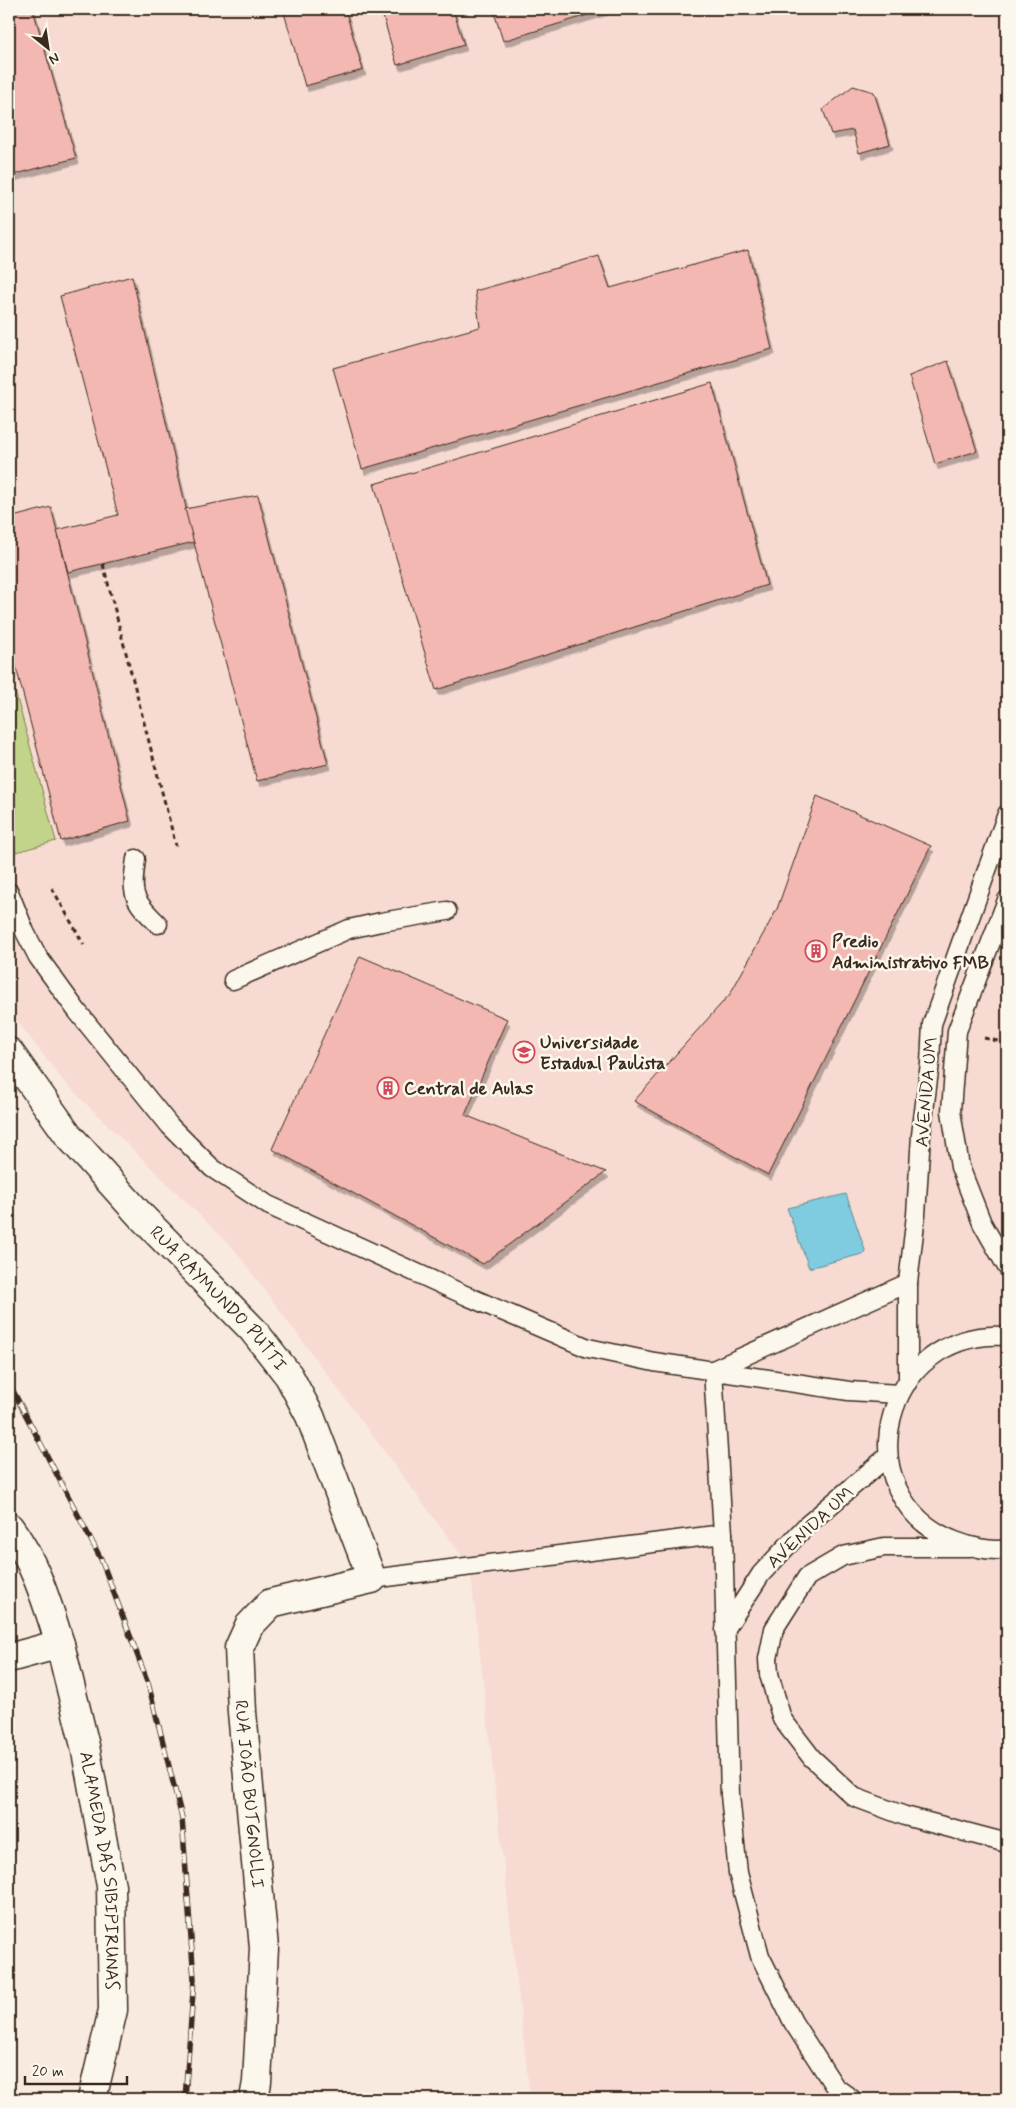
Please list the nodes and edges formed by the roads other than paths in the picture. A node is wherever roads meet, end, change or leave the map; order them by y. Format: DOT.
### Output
graph roads {
  1 [pos="1007,814"];
  2 [pos="136,859"];
  3 [pos="9,892"];
  4 [pos="1007,900"];
  5 [pos="447,911"];
  6 [pos="158,924"];
  7 [pos="234,980"];
  8 [pos="9,1052"];
  9 [pos="1007,1267"];
  10 [pos="908,1283"];
  11 [pos="1007,1336"];
  12 [pos="712,1370"];
  13 [pos="903,1388"];
  14 [pos="888,1456"];
  15 [pos="9,1527"];
  16 [pos="722,1534"];
  17 [pos="970,1547"];
  18 [pos="1006,1550"];
  19 [pos="372,1578"];
  20 [pos="725,1630"];
  21 [pos="60,1644"];
  22 [pos="9,1658"];
  23 [pos="1007,1843"];
  24 [pos="92,2099"];
  25 [pos="254,2099"];
  26 [pos="852,2099"];
  1 -- 10 [label="lane, AVENIDA UM"];
  2 -- 6 [label="lane"];
  3 -- 12 [label="lane"];
  4 -- 9 [label="lane, AVENIDA UM"];
  5 -- 7 [label="lane"];
  8 -- 19 [label="street, RUA RAYMUNDO PUTTI"];
  10 -- 12 [label="lane"];
  10 -- 13 [label="lane, AVENIDA UM"];
  11 -- 13 [label="lane"];
  12 -- 13 [label="lane"];
  12 -- 16 [label="lane"];
  13 -- 14 [label="lane"];
  14 -- 17 [label="lane"];
  14 -- 20 [label="lane, AVENIDA UM"];
  15 -- 21 [label="street, ALAMEDA DAS SIBIPIRUNAS"];
  16 -- 19 [label="lane"];
  16 -- 20 [label="lane"];
  17 -- 18 [label="lane"];
  17 -- 23 [label="lane"];
  19 -- 25 [label="street, RUA JOÃO BUTGNOLLI"];
  20 -- 26 [label="lane"];
  21 -- 22 [label="street"];
  21 -- 24 [label="street, ALAMEDA DAS SIBIPIRUNAS"];
}
